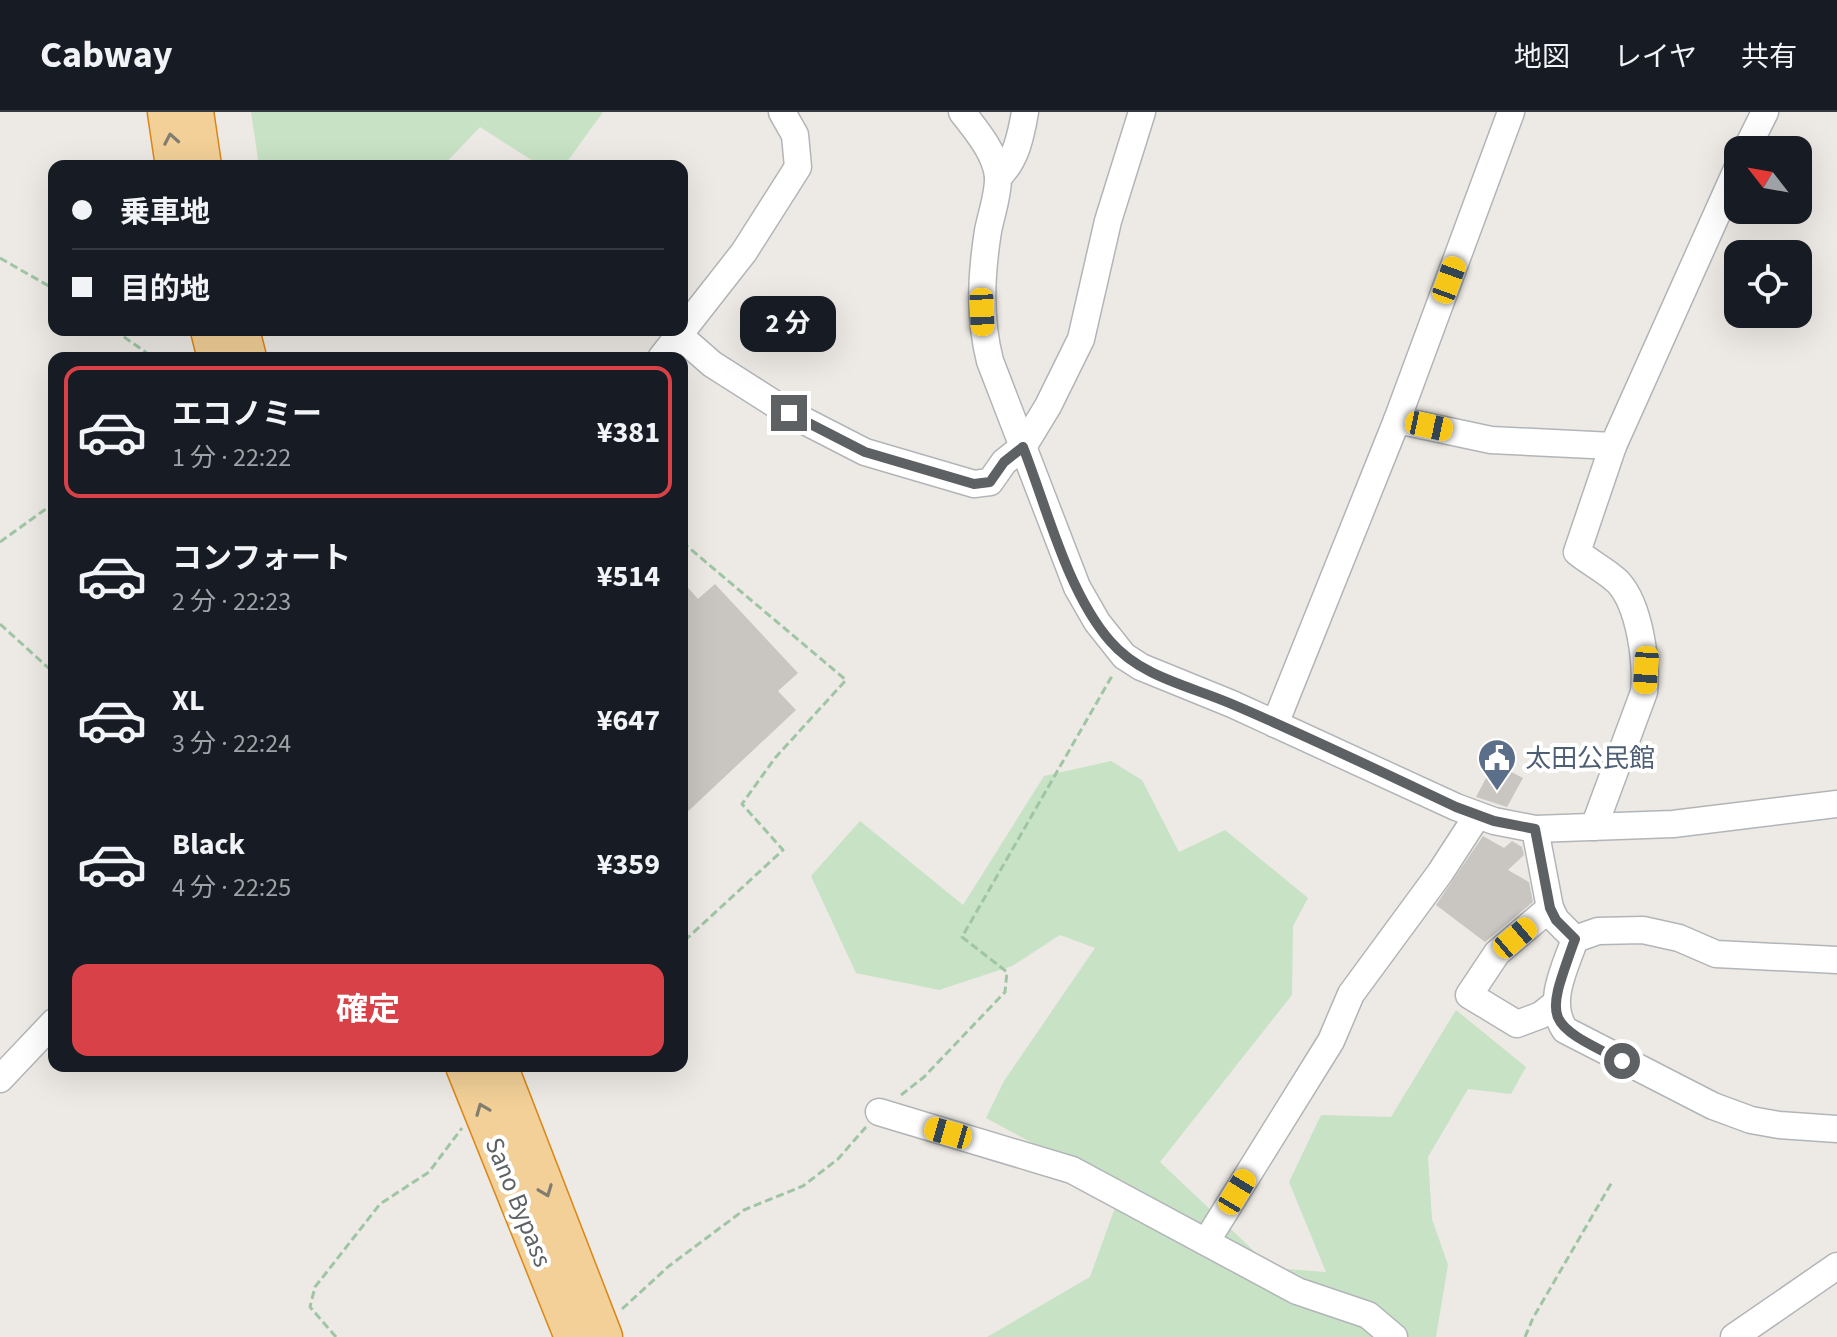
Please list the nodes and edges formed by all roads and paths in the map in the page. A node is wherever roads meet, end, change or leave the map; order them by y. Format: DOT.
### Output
graph roads {
  1 [pos="167,112"];
  2 [pos="194,112"];
  3 [pos="782,112"];
  4 [pos="962,112"];
  5 [pos="1025,112"];
  6 [pos="1142,112"];
  7 [pos="1511,112"];
  8 [pos="1765,112"];
  9 [pos="1753,136"];
  10 [pos="174,160"];
  11 [pos="201,160"];
  12 [pos="998,177"];
  13 [pos="1724,198"];
  14 [pos="0,258"];
  15 [pos="48,286"];
  16 [pos="688,326"];
  17 [pos="123,336"];
  18 [pos="680,336"];
  19 [pos="145,352"];
  20 [pos="666,352"];
  21 [pos="1397,420"];
  22 [pos="1613,446"];
  23 [pos="1023,447"];
  24 [pos="48,507"];
  25 [pos="0,542"];
  26 [pos="688,547"];
  27 [pos="0,624"];
  28 [pos="1124,656"];
  29 [pos="48,668"];
  30 [pos="1275,724"];
  31 [pos="1837,804"];
  32 [pos="1477,816"];
  33 [pos="1594,827"];
  34 [pos="1535,829"];
  35 [pos="1550,908"];
  36 [pos="688,937"];
  37 [pos="1575,939"];
  38 [pos="1837,960"];
  39 [pos="1555,1004"];
  40 [pos="48,1028"];
  41 [pos="467,1072"];
  42 [pos="500,1072"];
  43 [pos="0,1079"];
  44 [pos="482,1110"];
  45 [pos="879,1112"];
  46 [pos="1837,1129"];
  47 [pos="1612,1182"];
  48 [pos="1206,1242"];
  49 [pos="1837,1266"];
  50 [pos="592,1333"];
  51 [pos="336,1337"];
  52 [pos="1394,1337"];
  53 [pos="1525,1337"];
  54 [pos="1734,1337"];
  10 -- 1 [label="highway, one-way"];
  2 -- 11 [label="highway"];
  3 -- 16 [label="street"];
  4 -- 12 [label="street"];
  5 -- 12 [label="street"];
  6 -- 23 [label="street"];
  7 -- 21 [label="street"];
  8 -- 9 [label="street"];
  12 -- 23 [label="street"];
  13 -- 22 [label="street"];
  14 -- 15 [label="path"];
  17 -- 19 [label="path"];
  18 -- 20 [label="street"];
  18 -- 23 [label="street"];
  21 -- 22 [label="street"];
  21 -- 30 [label="street"];
  22 -- 33 [label="street"];
  23 -- 28 [label="street"];
  24 -- 25 [label="path"];
  26 -- 36 [label="path"];
  27 -- 29 [label="path"];
  28 -- 30 [label="street"];
  28 -- 45 [label="path"];
  30 -- 32 [label="street"];
  31 -- 33 [label="street"];
  32 -- 34 [label="street"];
  32 -- 48 [label="street"];
  33 -- 34 [label="street"];
  34 -- 35 [label="street"];
  35 -- 37 [label="street"];
  35 -- 39 [label="street"];
  37 -- 38 [label="street"];
  37 -- 39 [label="street"];
  39 -- 46 [label="street"];
  40 -- 43 [label="street"];
  44 -- 41 [label="highway, Sano Bypass, one-way"];
  42 -- 50 [label="highway, Sano Bypass, one-way"];
  44 -- 50 [label="highway, Sano Bypass"];
  44 -- 51 [label="path"];
  45 -- 48 [label="street"];
  45 -- 50 [label="path"];
  47 -- 53 [label="path"];
  48 -- 52 [label="street"];
  49 -- 54 [label="street"];
}
